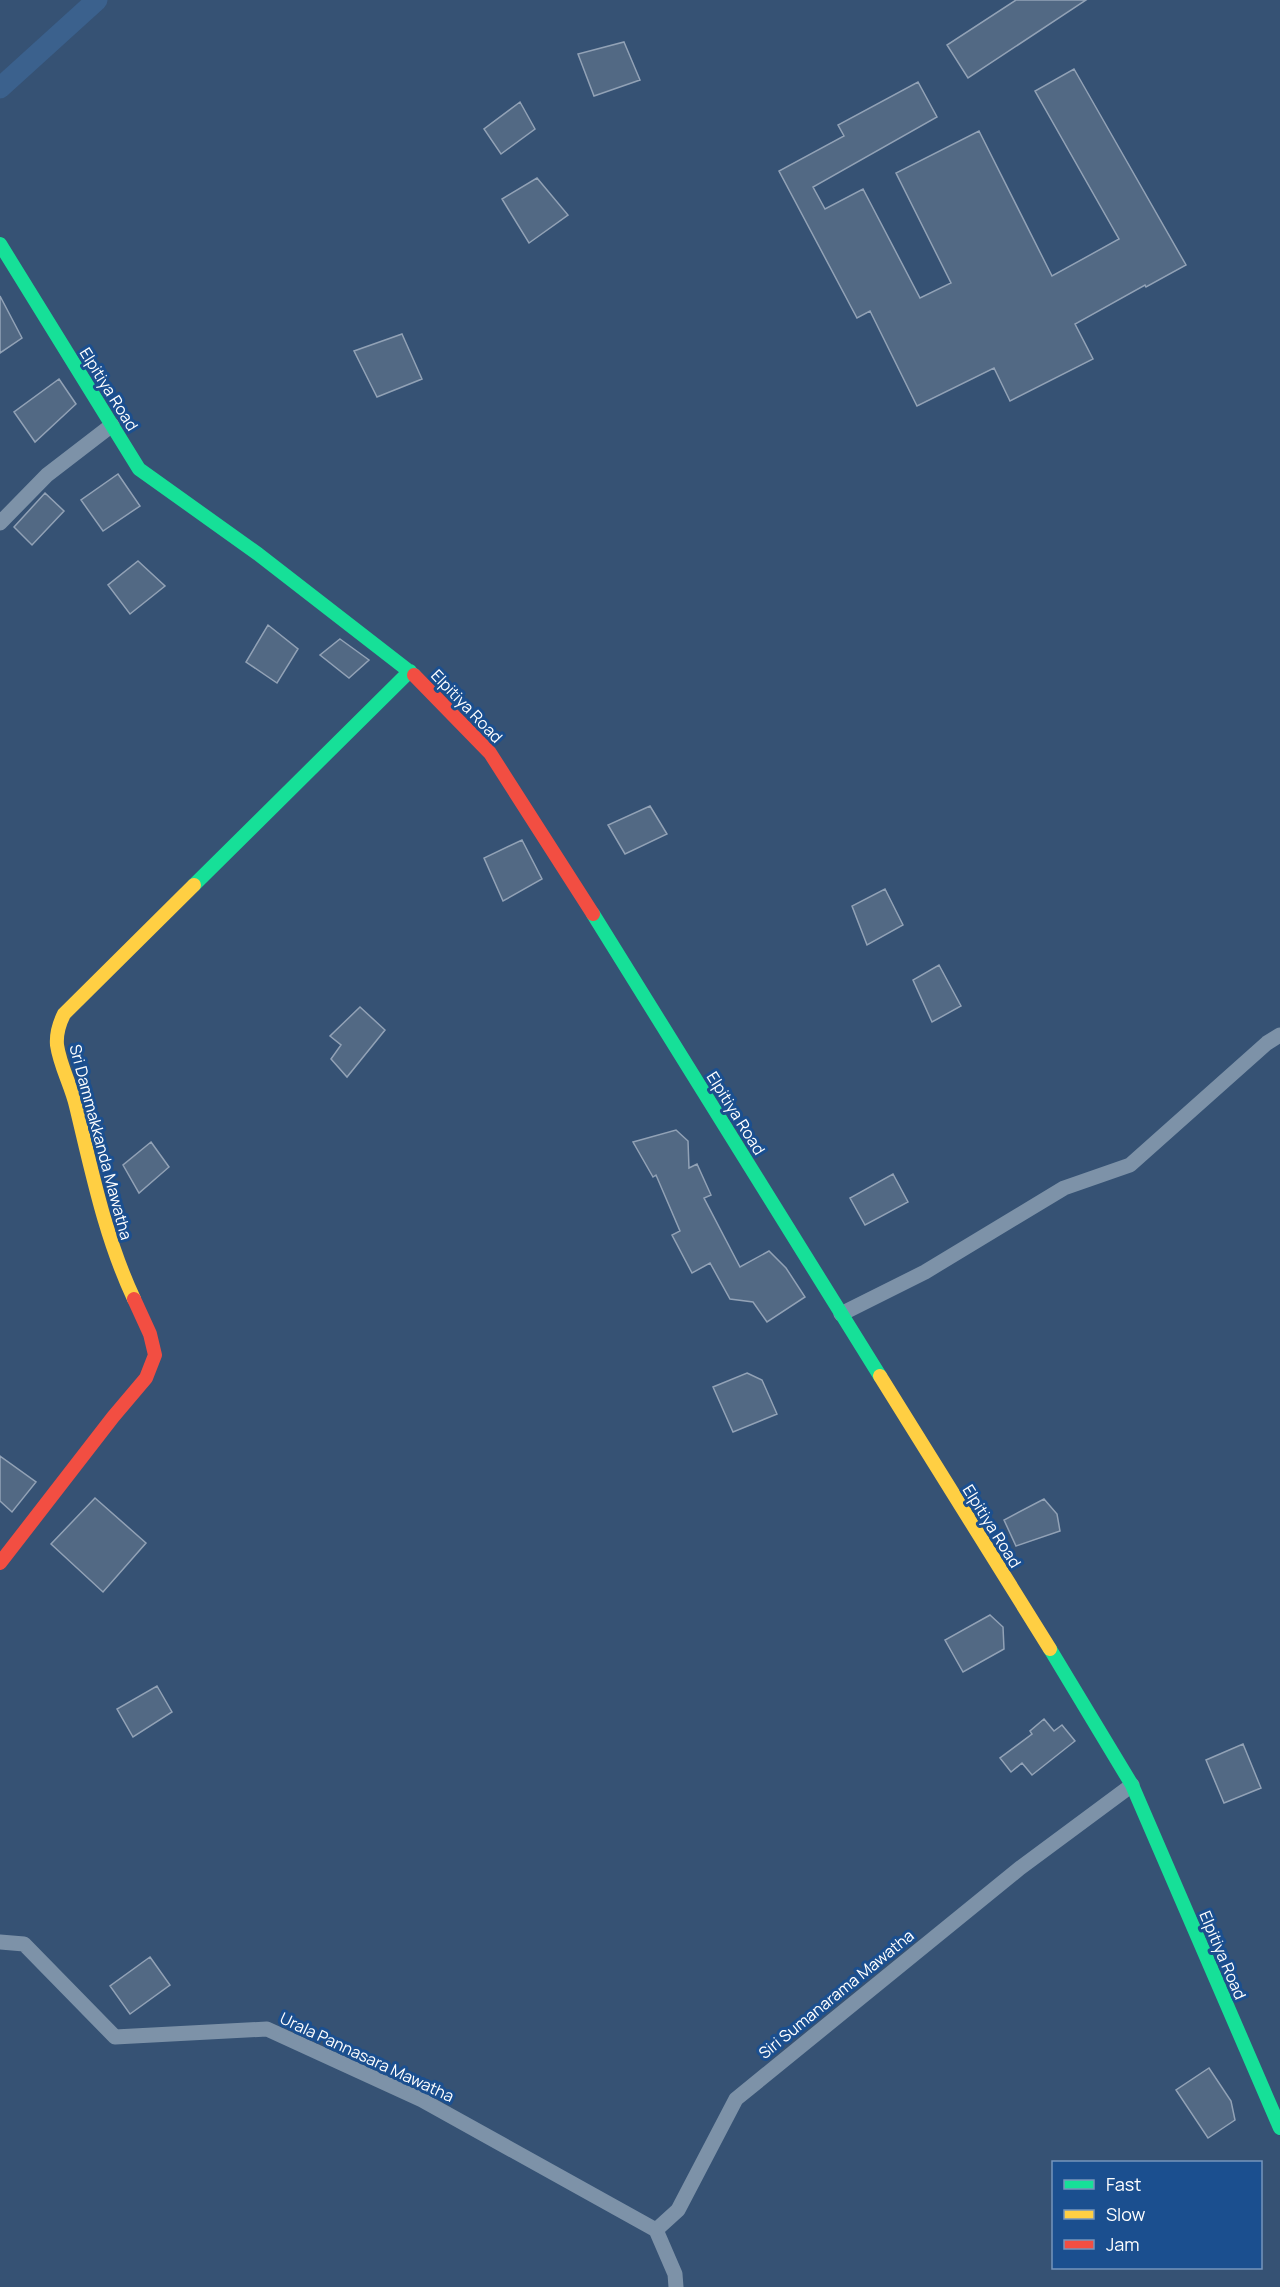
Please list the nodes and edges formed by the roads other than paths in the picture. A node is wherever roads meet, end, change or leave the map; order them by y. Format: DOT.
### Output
graph roads {
  1 [pos="0,244"];
  2 [pos="112,425"];
  3 [pos="0,523"];
  4 [pos="410,671"];
  5 [pos="1280,1035"];
  6 [pos="841,1314"];
  7 [pos="0,1563"];
  8 [pos="1132,1785"];
  9 [pos="0,1942"];
  10 [pos="1280,2128"];
  11 [pos="656,2229"];
  12 [pos="676,2287"];
  1 -- 2 [label="main road, Elpitiya Road"];
  2 -- 3 [label="street"];
  2 -- 4 [label="main road, Elpitiya Road"];
  4 -- 6 [label="main road, Elpitiya Road"];
  4 -- 7 [label="main road, Sri Dammakkanda Mawatha"];
  5 -- 6 [label="street"];
  6 -- 8 [label="main road, Elpitiya Road"];
  8 -- 10 [label="main road, Elpitiya Road"];
  8 -- 11 [label="street, Siri Sumanarama Mawatha"];
  9 -- 11 [label="street, Urala Pannasara Mawatha"];
  11 -- 12 [label="street"];
}
